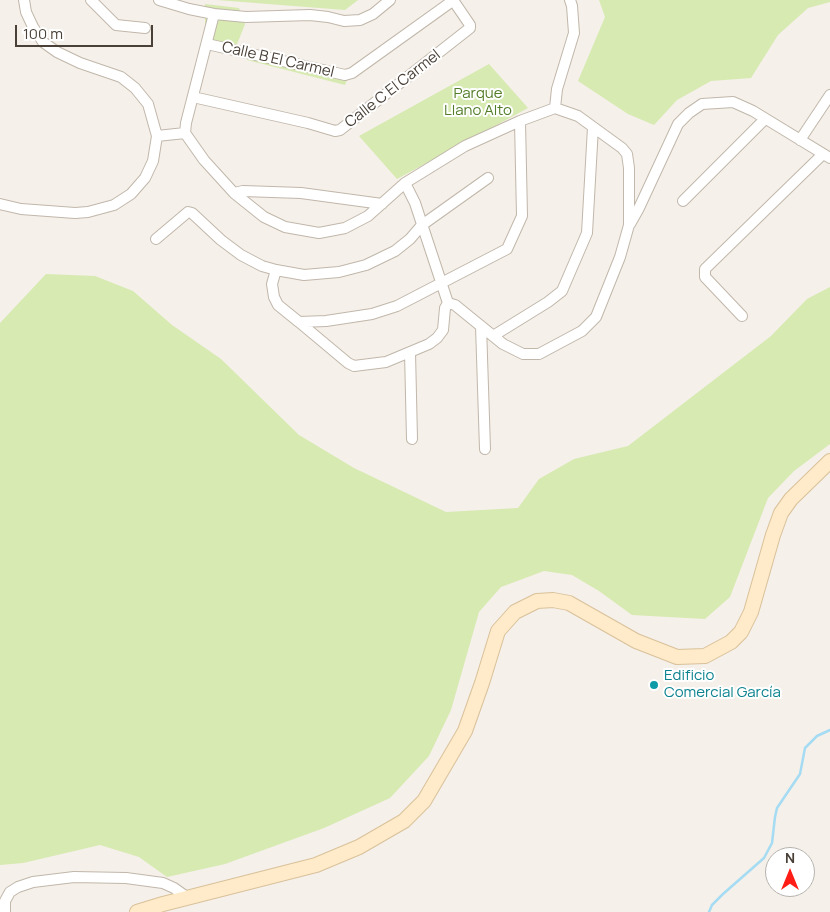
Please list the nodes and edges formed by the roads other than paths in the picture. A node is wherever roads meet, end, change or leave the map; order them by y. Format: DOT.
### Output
graph roads {
  1 [pos="24,0"];
  2 [pos="91,0"];
  3 [pos="159,0"];
  4 [pos="390,0"];
  5 [pos="570,0"];
  6 [pos="447,4"];
  7 [pos="214,14"];
  8 [pos="145,28"];
  9 [pos="207,44"];
  10 [pos="830,95"];
  11 [pos="193,97"];
  12 [pos="556,108"];
  13 [pos="765,118"];
  14 [pos="520,122"];
  15 [pos="593,127"];
  16 [pos="185,134"];
  17 [pos="157,136"];
  18 [pos="800,140"];
  19 [pos="827,156"];
  20 [pos="488,178"];
  21 [pos="405,183"];
  22 [pos="234,194"];
  23 [pos="683,201"];
  24 [pos="0,204"];
  25 [pos="382,204"];
  26 [pos="422,225"];
  27 [pos="629,225"];
  28 [pos="156,239"];
  29 [pos="276,270"];
  30 [pos="441,283"];
  31 [pos="448,303"];
  32 [pos="742,316"];
  33 [pos="299,322"];
  34 [pos="480,326"];
  35 [pos="493,336"];
  36 [pos="410,352"];
  37 [pos="412,439"];
  38 [pos="485,449"];
  39 [pos="830,460"];
  40 [pos="188,898"];
  41 [pos="5,912"];
  42 [pos="137,912"];
  1 -- 17 [label="street"];
  2 -- 8 [label="street"];
  3 -- 7 [label="street"];
  4 -- 7 [label="street"];
  5 -- 12 [label="street"];
  6 -- 9 [label="street, Calle B El Carmel"];
  6 -- 11 [label="street, Calle C El Carmel"];
  7 -- 9 [label="street"];
  9 -- 11 [label="street"];
  10 -- 18 [label="street"];
  11 -- 16 [label="street"];
  12 -- 14 [label="street"];
  12 -- 15 [label="street"];
  13 -- 18 [label="street"];
  13 -- 23 [label="street"];
  13 -- 27 [label="street"];
  14 -- 21 [label="street"];
  14 -- 30 [label="street"];
  15 -- 27 [label="street"];
  15 -- 35 [label="street"];
  16 -- 17 [label="street"];
  16 -- 22 [label="street"];
  17 -- 24 [label="street"];
  18 -- 19 [label="street"];
  19 -- 32 [label="street"];
  20 -- 26 [label="street"];
  21 -- 25 [label="street"];
  21 -- 26 [label="street"];
  22 -- 25 [label="street"];
  22 -- 25 [label="street"];
  26 -- 29 [label="street"];
  26 -- 30 [label="street"];
  27 -- 35 [label="street"];
  28 -- 29 [label="street"];
  29 -- 33 [label="street"];
  30 -- 31 [label="street"];
  30 -- 33 [label="street"];
  31 -- 34 [label="street"];
  31 -- 36 [label="street"];
  33 -- 36 [label="street"];
  34 -- 35 [label="street"];
  34 -- 38 [label="street"];
  36 -- 37 [label="street"];
  39 -- 40 [label="street"];
  40 -- 41 [label="street"];
  40 -- 42 [label="street"];
}
